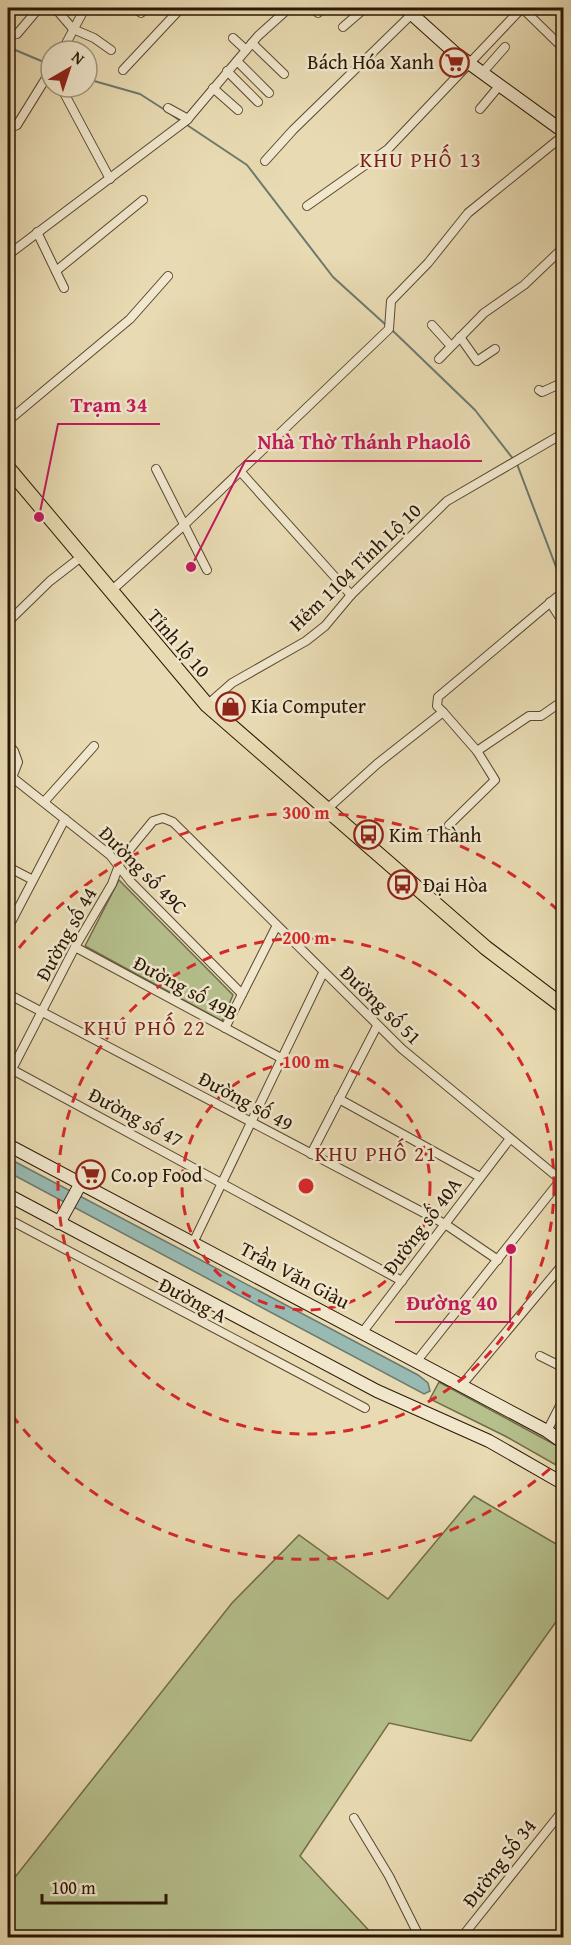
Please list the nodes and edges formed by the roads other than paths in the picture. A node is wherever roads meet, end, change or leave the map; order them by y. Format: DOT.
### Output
graph roads {
  1 [pos="39,8"];
  2 [pos="54,8"];
  3 [pos="84,8"];
  4 [pos="181,8"];
  5 [pos="289,8"];
  6 [pos="365,8"];
  7 [pos="522,8"];
  8 [pos="408,11"];
  9 [pos="343,27"];
  10 [pos="73,29"];
  11 [pos="17,34"];
  12 [pos="233,38"];
  13 [pos="68,39"];
  14 [pos="249,47"];
  15 [pos="505,47"];
  16 [pos="564,49"];
  17 [pos="111,50"];
  18 [pos="237,61"];
  19 [pos="471,63"];
  20 [pos="123,70"];
  21 [pos="228,71"];
  22 [pos="483,72"];
  23 [pos="284,74"];
  24 [pos="500,85"];
  25 [pos="213,88"];
  26 [pos="39,90"];
  27 [pos="269,93"];
  28 [pos="67,99"];
  29 [pos="258,102"];
  30 [pos="168,108"];
  31 [pos="480,109"];
  32 [pos="238,110"];
  33 [pos="188,120"];
  34 [pos="8,129"];
  35 [pos="564,134"];
  36 [pos="265,161"];
  37 [pos="110,179"];
  38 [pos="143,200"];
  39 [pos="307,206"];
  40 [pos="37,232"];
  41 [pos="564,247"];
  42 [pos="8,255"];
  43 [pos="56,271"];
  44 [pos="168,276"];
  45 [pos="64,288"];
  46 [pos="432,325"];
  47 [pos="460,338"];
  48 [pos="451,346"];
  49 [pos="495,349"];
  50 [pos="439,359"];
  51 [pos="564,382"];
  52 [pos="539,390"];
  53 [pos="8,421"];
  54 [pos="564,433"];
  55 [pos="8,468"];
  56 [pos="156,469"];
  57 [pos="240,471"];
  58 [pos="183,526"];
  59 [pos="81,557"];
  60 [pos="207,570"];
  61 [pos="110,592"];
  62 [pos="561,594"];
  63 [pos="351,595"];
  64 [pos="550,602"];
  65 [pos="8,622"];
  66 [pos="564,624"];
  67 [pos="564,700"];
  68 [pos="207,705"];
  69 [pos="443,712"];
  70 [pos="8,744"];
  71 [pos="94,746"];
  72 [pos="477,750"];
  73 [pos="13,778"];
  74 [pos="8,788"];
  75 [pos="45,802"];
  76 [pos="326,810"];
  77 [pos="163,818"];
  78 [pos="65,819"];
  79 [pos="449,825"];
  80 [pos="118,864"];
  81 [pos="8,867"];
  82 [pos="33,880"];
  83 [pos="276,927"];
  84 [pos="8,928"];
  85 [pos="75,947"];
  86 [pos="322,973"];
  87 [pos="8,994"];
  88 [pos="242,994"];
  89 [pos="564,1007"];
  90 [pos="41,1012"];
  91 [pos="377,1026"];
  92 [pos="225,1028"];
  93 [pos="281,1058"];
  94 [pos="9,1073"];
  95 [pos="339,1099"];
  96 [pos="251,1122"];
  97 [pos="509,1140"];
  98 [pos="8,1145"];
  99 [pos="311,1154"];
  100 [pos="480,1178"];
  101 [pos="562,1178"];
  102 [pos="222,1182"];
  103 [pos="79,1187"];
  104 [pos="8,1196"];
  105 [pos="8,1219"];
  106 [pos="61,1219"];
  107 [pos="445,1224"];
  108 [pos="193,1243"];
  109 [pos="498,1260"];
  110 [pos="564,1263"];
  111 [pos="402,1281"];
  112 [pos="362,1333"];
  113 [pos="540,1356"];
  114 [pos="416,1362"];
  115 [pos="564,1368"];
  116 [pos="461,1386"];
  117 [pos="564,1398"];
  118 [pos="364,1408"];
  119 [pos="547,1431"];
  120 [pos="564,1443"];
  121 [pos="564,1484"];
  122 [pos="564,1809"];
  123 [pos="354,1818"];
  124 [pos="564,1932"];
  125 [pos="420,1938"];
  126 [pos="461,1938"];
  127 [pos="559,1938"];
  1 -- 11 [label="street"];
  2 -- 10 [label="street"];
  3 -- 10 [label="street"];
  4 -- 20 [label="street"];
  5 -- 14 [label="street"];
  6 -- 9 [label="street"];
  7 -- 16 [label="street"];
  7 -- 19 [label="street"];
  8 -- 19 [label="main road"];
  8 -- 36 [label="street"];
  10 -- 13 [label="street"];
  10 -- 17 [label="street"];
  12 -- 14 [label="street"];
  14 -- 18 [label="street"];
  14 -- 23 [label="street"];
  15 -- 22 [label="street"];
  18 -- 21 [label="street"];
  18 -- 27 [label="street"];
  19 -- 22 [label="main road"];
  19 -- 39 [label="street"];
  21 -- 25 [label="street"];
  21 -- 29 [label="street"];
  22 -- 24 [label="main road"];
  24 -- 31 [label="street"];
  24 -- 35 [label="main road"];
  25 -- 32 [label="street"];
  25 -- 33 [label="street"];
  26 -- 34 [label="street"];
  28 -- 37 [label="street"];
  30 -- 33 [label="street"];
  33 -- 37 [label="street"];
  35 -- 57 [label="street"];
  37 -- 40 [label="street"];
  38 -- 43 [label="street"];
  40 -- 42 [label="street"];
  40 -- 43 [label="street"];
  41 -- 47 [label="street"];
  43 -- 45 [label="street"];
  44 -- 53 [label="street"];
  46 -- 48 [label="street"];
  47 -- 48 [label="street"];
  47 -- 49 [label="street"];
  48 -- 50 [label="street"];
  51 -- 52 [label="street"];
  54 -- 63 [label="street, Hẻm 1104 Tỉnh Lộ 10"];
  55 -- 59 [label="main road, Tỉnh lộ 10"];
  56 -- 58 [label="street"];
  57 -- 58 [label="street"];
  57 -- 63 [label="street"];
  58 -- 60 [label="street"];
  58 -- 61 [label="street"];
  59 -- 61 [label="main road, Tỉnh lộ 10"];
  59 -- 65 [label="street"];
  61 -- 68 [label="main road, Tỉnh lộ 10"];
  62 -- 64 [label="street"];
  63 -- 68 [label="street, Hẻm 1104 Tỉnh Lộ 10"];
  64 -- 66 [label="street"];
  64 -- 69 [label="street"];
  67 -- 72 [label="street"];
  68 -- 76 [label="main road, Tỉnh lộ 10"];
  69 -- 72 [label="street"];
  69 -- 76 [label="street"];
  70 -- 73 [label="street"];
  71 -- 75 [label="street"];
  72 -- 79 [label="street"];
  73 -- 74 [label="street"];
  73 -- 75 [label="street, Đường số 49C"];
  75 -- 78 [label="street, Đường số 49C"];
  76 -- 89 [label="main road, Tỉnh lộ 10"];
  77 -- 80 [label="street, Đường số 44"];
  77 -- 83 [label="street, Đường số 51"];
  78 -- 80 [label="street, Đường số 49C"];
  78 -- 82 [label="street"];
  80 -- 85 [label="street, Đường số 44"];
  80 -- 88 [label="street, Đường số 49C"];
  81 -- 82 [label="street"];
  82 -- 84 [label="street"];
  83 -- 86 [label="street, Đường số 51"];
  83 -- 88 [label="street"];
  85 -- 90 [label="street, Đường số 44"];
  85 -- 92 [label="street, Đường số 49B"];
  86 -- 91 [label="street, Đường số 51"];
  86 -- 93 [label="street"];
  87 -- 90 [label="street, Đường số 49"];
  88 -- 92 [label="street"];
  90 -- 94 [label="street, Đường số 44"];
  90 -- 96 [label="street, Đường số 49"];
  91 -- 95 [label="street"];
  91 -- 97 [label="street, Đường số 51"];
  92 -- 93 [label="street, Đường số 49B"];
  93 -- 96 [label="street"];
  94 -- 102 [label="street, Đường số 47"];
  95 -- 99 [label="street"];
  95 -- 100 [label="street"];
  96 -- 99 [label="street, Đường số 49"];
  96 -- 102 [label="street"];
  97 -- 100 [label="street, Đường số 40A"];
  97 -- 101 [label="street, Đường số 51"];
  98 -- 103 [label="main road, Trần Văn Giàu"];
  99 -- 107 [label="street, Đường số 49"];
  100 -- 107 [label="street, Đường số 40A"];
  101 -- 109 [label="street"];
  102 -- 108 [label="street"];
  102 -- 111 [label="street, Đường số 47"];
  103 -- 106 [label="main road"];
  103 -- 108 [label="main road, Trần Văn Giàu"];
  104 -- 106 [label="main road"];
  105 -- 118 [label="street, Đường A"];
  106 -- 121 [label="main road"];
  107 -- 109 [label="street, Đường số 49"];
  107 -- 111 [label="street, Đường số 40A"];
  108 -- 112 [label="main road, Trần Văn Giàu"];
  109 -- 114 [label="street"];
  110 -- 116 [label="street"];
  111 -- 112 [label="street, Đường số 40A"];
  112 -- 114 [label="main road, Trần Văn Giàu"];
  113 -- 115 [label="street"];
  114 -- 116 [label="main road, Trần Văn Giàu"];
  116 -- 119 [label="main road, Trần Văn Giàu"];
  117 -- 119 [label="street"];
  119 -- 120 [label="main road, Trần Văn Giàu"];
  122 -- 126 [label="street, Đường Số 34"];
  123 -- 125 [label="street"];
  124 -- 127 [label="street"];
}
